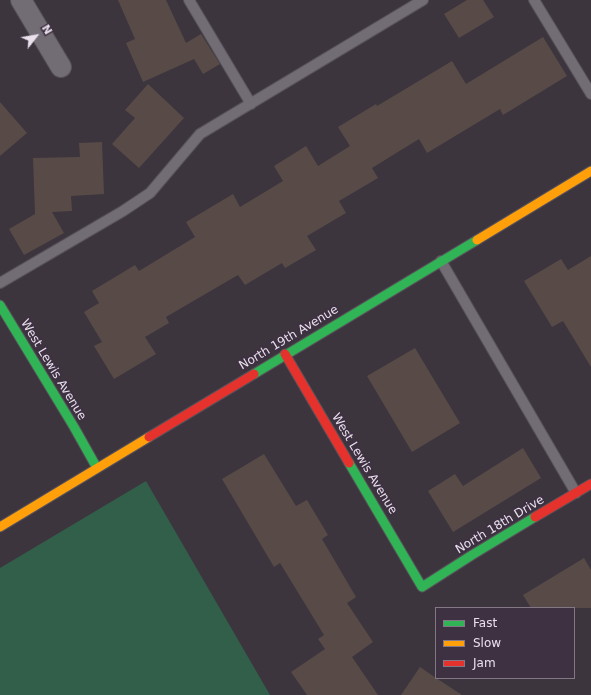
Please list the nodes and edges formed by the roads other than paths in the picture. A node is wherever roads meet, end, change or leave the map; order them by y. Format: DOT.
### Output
graph roads {
  1 [pos="21,0"];
  2 [pos="189,0"];
  3 [pos="423,0"];
  4 [pos="534,0"];
  5 [pos="61,67"];
  6 [pos="591,94"];
  7 [pos="250,104"];
  8 [pos="591,171"];
  9 [pos="441,261"];
  10 [pos="0,283"];
  11 [pos="0,305"];
  12 [pos="285,354"];
  13 [pos="97,468"];
  14 [pos="591,484"];
  15 [pos="576,493"];
  16 [pos="0,526"];
  17 [pos="422,587"];
  1 -- 5 [label="street"];
  2 -- 7 [label="lane"];
  3 -- 7 [label="lane"];
  4 -- 6 [label="lane"];
  7 -- 10 [label="lane"];
  8 -- 9 [label="main road, North 19th Avenue"];
  9 -- 12 [label="main road, North 19th Avenue"];
  9 -- 15 [label="lane"];
  11 -- 13 [label="main road, West Lewis Avenue"];
  12 -- 13 [label="main road, North 19th Avenue"];
  12 -- 17 [label="main road, West Lewis Avenue"];
  13 -- 16 [label="main road, North 19th Avenue"];
  14 -- 15 [label="main road, North 18th Drive"];
  15 -- 17 [label="main road, North 18th Drive"];
}
